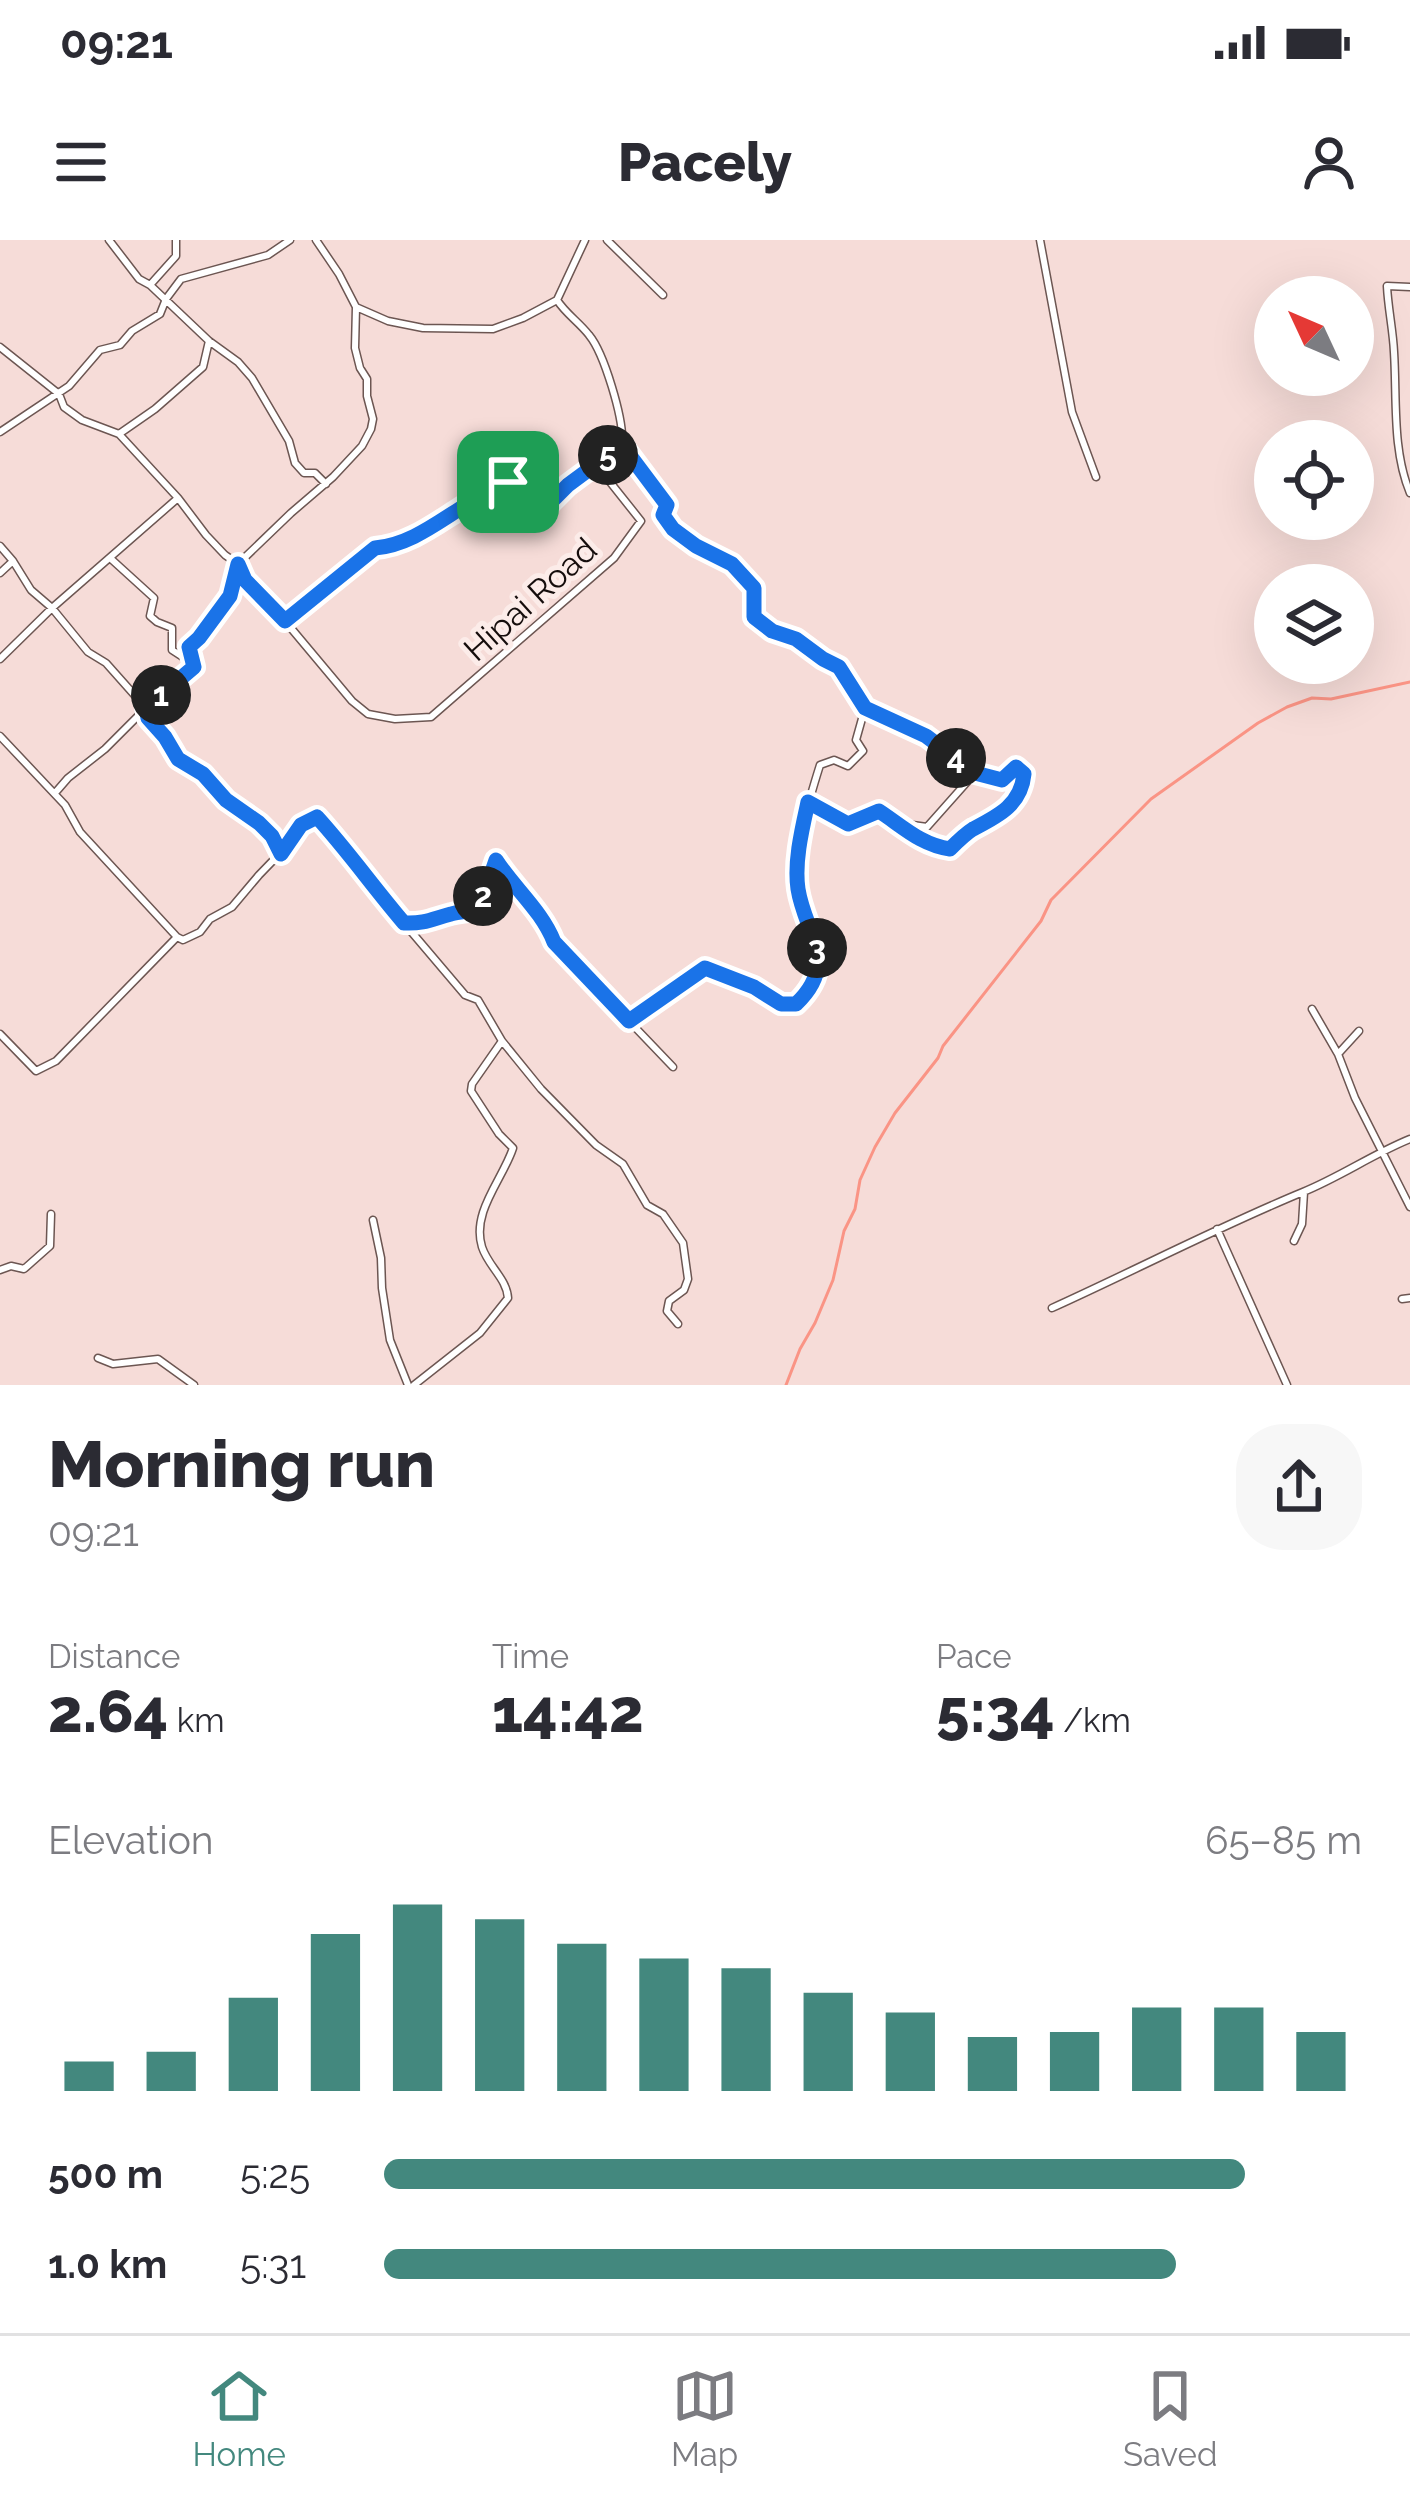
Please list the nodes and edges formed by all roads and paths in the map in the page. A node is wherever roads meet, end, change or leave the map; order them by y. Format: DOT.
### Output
graph roads {
  1 [pos="109,240"];
  2 [pos="176,240"];
  3 [pos="290,240"];
  4 [pos="316,240"];
  5 [pos="585,240"];
  6 [pos="607,240"];
  7 [pos="1040,240"];
  8 [pos="150,285"];
  9 [pos="1410,287"];
  10 [pos="663,296"];
  11 [pos="166,299"];
  12 [pos="557,300"];
  13 [pos="356,307"];
  14 [pos="208,341"];
  15 [pos="0,347"];
  16 [pos="58,394"];
  17 [pos="0,432"];
  18 [pos="119,434"];
  19 [pos="622,445"];
  20 [pos="1096,477"];
  21 [pos="326,484"];
  22 [pos="1410,493"];
  23 [pos="178,498"];
  24 [pos="0,546"];
  25 [pos="110,558"];
  26 [pos="13,561"];
  27 [pos="238,564"];
  28 [pos="0,572"];
  29 [pos="52,608"];
  30 [pos="285,621"];
  31 [pos="0,659"];
  32 [pos="192,662"];
  33 [pos="146,708"];
  34 [pos="865,708"];
  35 [pos="0,736"];
  36 [pos="975,773"];
  37 [pos="55,793"];
  38 [pos="808,802"];
  39 [pos="898,824"];
  40 [pos="281,854"];
  41 [pos="404,923"];
  42 [pos="177,937"];
  43 [pos="1312,1009"];
  44 [pos="629,1021"];
  45 [pos="1358,1031"];
  46 [pos="0,1034"];
  47 [pos="502,1041"];
  48 [pos="1338,1054"];
  49 [pos="673,1067"];
  50 [pos="1410,1138"];
  51 [pos="1382,1150"];
  52 [pos="1304,1192"];
  53 [pos="1410,1207"];
  54 [pos="51,1214"];
  55 [pos="373,1220"];
  56 [pos="1217,1229"];
  57 [pos="1294,1241"];
  58 [pos="0,1270"];
  59 [pos="1052,1308"];
  60 [pos="678,1324"];
  61 [pos="98,1358"];
  62 [pos="194,1385"];
  63 [pos="411,1385"];
  64 [pos="1287,1385"];
  1 -- 8 [label="street"];
  2 -- 8 [label="street"];
  3 -- 11 [label="street"];
  4 -- 13 [label="street"];
  5 -- 12 [label="street"];
  6 -- 10 [label="street"];
  7 -- 20 [label="street"];
  8 -- 11 [label="street"];
  9 -- 22 [label="street"];
  11 -- 14 [label="street"];
  11 -- 16 [label="street"];
  12 -- 13 [label="street"];
  12 -- 19 [label="street, Hipai Road"];
  13 -- 21 [label="street"];
  14 -- 18 [label="street"];
  14 -- 21 [label="street"];
  15 -- 16 [label="street"];
  16 -- 17 [label="street"];
  16 -- 18 [label="street"];
  18 -- 23 [label="street, Hipai Road"];
  19 -- 30 [label="street"];
  19 -- 30 [label="street, Hipai Road"];
  19 -- 34 [label="street"];
  21 -- 27 [label="street"];
  23 -- 25 [label="street"];
  23 -- 27 [label="street, Hipai Road"];
  24 -- 26 [label="street"];
  25 -- 29 [label="street"];
  25 -- 32 [label="street"];
  26 -- 28 [label="street"];
  26 -- 29 [label="street"];
  27 -- 30 [label="street, Hipai Road"];
  27 -- 32 [label="street"];
  29 -- 31 [label="street"];
  29 -- 33 [label="street"];
  32 -- 33 [label="street"];
  33 -- 37 [label="street"];
  33 -- 40 [label="street"];
  34 -- 36 [label="street"];
  34 -- 38 [label="street"];
  35 -- 37 [label="street"];
  36 -- 39 [label="street"];
  36 -- 39 [label="street"];
  37 -- 42 [label="street"];
  38 -- 39 [label="street"];
  38 -- 44 [label="street"];
  40 -- 41 [label="street"];
  40 -- 42 [label="street"];
  41 -- 44 [label="street"];
  41 -- 47 [label="street"];
  42 -- 46 [label="street"];
  43 -- 48 [label="street"];
  44 -- 49 [label="street"];
  45 -- 48 [label="street"];
  47 -- 60 [label="street"];
  47 -- 63 [label="street"];
  48 -- 51 [label="street"];
  50 -- 51 [label="street"];
  51 -- 52 [label="street"];
  51 -- 53 [label="street"];
  52 -- 56 [label="street"];
  52 -- 57 [label="street"];
  54 -- 58 [label="street"];
  55 -- 63 [label="street"];
  56 -- 59 [label="street"];
  56 -- 64 [label="street"];
  61 -- 62 [label="street"];
}
